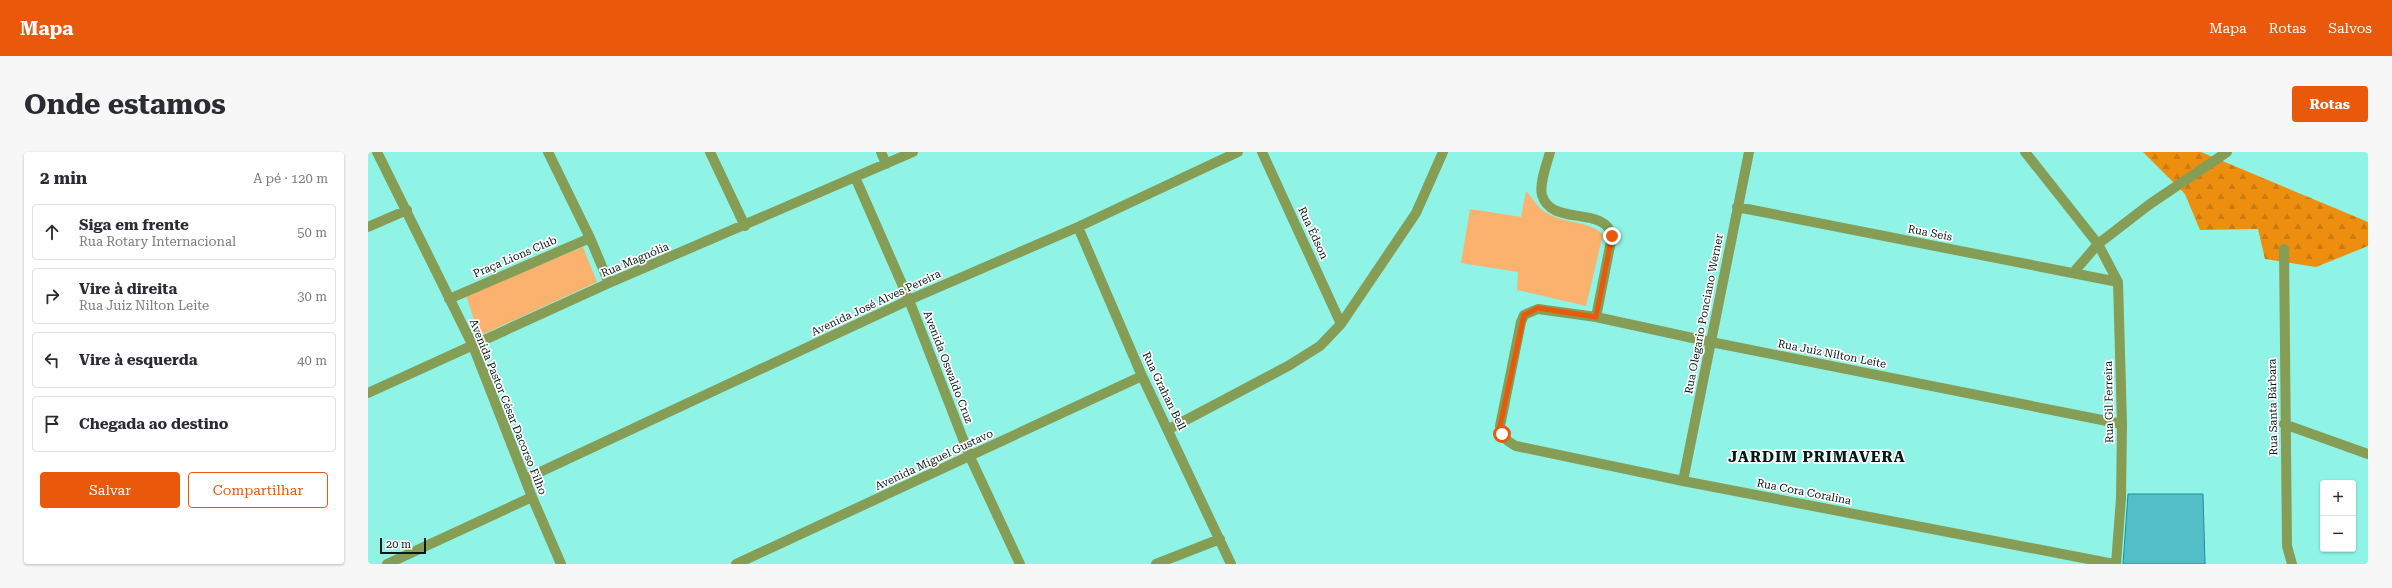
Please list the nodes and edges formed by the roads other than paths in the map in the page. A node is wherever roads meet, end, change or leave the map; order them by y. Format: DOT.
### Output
graph roads {
  1 [pos="377,152"];
  2 [pos="548,152"];
  3 [pos="710,152"];
  4 [pos="881,152"];
  5 [pos="913,152"];
  6 [pos="1238,152"];
  7 [pos="1262,152"];
  8 [pos="1443,152"];
  9 [pos="1550,152"];
  10 [pos="1749,152"];
  11 [pos="2025,152"];
  12 [pos="2227,152"];
  13 [pos="886,164"];
  14 [pos="855,177"];
  15 [pos="1737,207"];
  16 [pos="407,210"];
  17 [pos="745,226"];
  18 [pos="368,227"];
  19 [pos="1078,227"];
  20 [pos="590,238"];
  21 [pos="2098,244"];
  22 [pos="2284,249"];
  23 [pos="2073,273"];
  24 [pos="2118,282"];
  25 [pos="609,283"];
  26 [pos="449,299"];
  27 [pos="909,300"];
  28 [pos="1596,317"];
  29 [pos="1341,324"];
  30 [pos="1711,342"];
  31 [pos="473,346"];
  32 [pos="1142,376"];
  33 [pos="368,393"];
  34 [pos="2122,424"];
  35 [pos="2284,424"];
  36 [pos="1500,426"];
  37 [pos="1169,429"];
  38 [pos="2368,454"];
  39 [pos="970,457"];
  40 [pos="525,479"];
  41 [pos="1683,481"];
  42 [pos="532,497"];
  43 [pos="1220,539"];
  44 [pos="387,564"];
  45 [pos="561,564"];
  46 [pos="736,564"];
  47 [pos="1020,564"];
  48 [pos="1156,564"];
  49 [pos="1231,564"];
  50 [pos="2115,564"];
  51 [pos="2292,564"];
  1 -- 16 [label="street, Avenida Pastor César Dacorso Filho"];
  2 -- 20 [label="street"];
  3 -- 17 [label="street"];
  4 -- 13 [label="street"];
  5 -- 13 [label="street, Rua Magnólia"];
  6 -- 19 [label="street, Avenida José Alves Pereira"];
  7 -- 29 [label="street, Rua Édson"];
  8 -- 29 [label="street"];
  9 -- 28 [label="street"];
  10 -- 15 [label="street, Rua Olegario Ponciano Werner"];
  11 -- 21 [label="street, Rua Gil Ferreira"];
  12 -- 21 [label="street"];
  13 -- 14 [label="street, Rua Magnólia"];
  14 -- 17 [label="street, Rua Magnólia"];
  14 -- 27 [label="street, Avenida Oswaldo Cruz"];
  15 -- 23 [label="street, Rua Seis"];
  15 -- 30 [label="street, Rua Olegario Ponciano Werner"];
  16 -- 18 [label="street"];
  16 -- 26 [label="street, Avenida Pastor César Dacorso Filho"];
  17 -- 25 [label="street, Rua Magnólia"];
  19 -- 27 [label="street, Avenida José Alves Pereira"];
  19 -- 32 [label="street, Rua Grahan Bell"];
  20 -- 25 [label="street"];
  20 -- 26 [label="street, Praça Lions Club"];
  21 -- 23 [label="street"];
  21 -- 24 [label="street, Rua Gil Ferreira"];
  22 -- 35 [label="street, Rua Santa Bárbara"];
  23 -- 24 [label="street, Rua Seis"];
  24 -- 34 [label="street, Rua Gil Ferreira"];
  25 -- 31 [label="street, Rua Magnólia"];
  26 -- 31 [label="street, Avenida Pastor César Dacorso Filho"];
  27 -- 39 [label="street, Avenida Oswaldo Cruz"];
  27 -- 40 [label="street, Avenida José Alves Pereira"];
  28 -- 30 [label="street, Rua Juiz Nilton Leite"];
  28 -- 36 [label="street, Rua Juiz Nilton Leite"];
  29 -- 37 [label="street"];
  30 -- 34 [label="street, Rua Juiz Nilton Leite"];
  30 -- 41 [label="street, Rua Olegario Ponciano Werner"];
  31 -- 33 [label="street, Rua Magnólia"];
  31 -- 40 [label="street, Avenida Pastor César Dacorso Filho"];
  32 -- 37 [label="street, Rua Grahan Bell"];
  32 -- 39 [label="street, Avenida Miguel Gustavo"];
  34 -- 50 [label="street, Rua Gil Ferreira"];
  35 -- 38 [label="street"];
  35 -- 51 [label="street, Rua Santa Bárbara"];
  36 -- 41 [label="street, Rua Cora Coralina"];
  37 -- 43 [label="street, Rua Grahan Bell"];
  39 -- 46 [label="street, Avenida Miguel Gustavo"];
  39 -- 47 [label="street, Avenida Oswaldo Cruz"];
  40 -- 42 [label="street, Avenida Pastor César Dacorso Filho"];
  41 -- 50 [label="street, Rua Cora Coralina"];
  42 -- 44 [label="street"];
  42 -- 45 [label="street, Avenida Pastor César Dacorso Filho"];
  43 -- 48 [label="street"];
  43 -- 49 [label="street, Rua Grahan Bell"];
}
